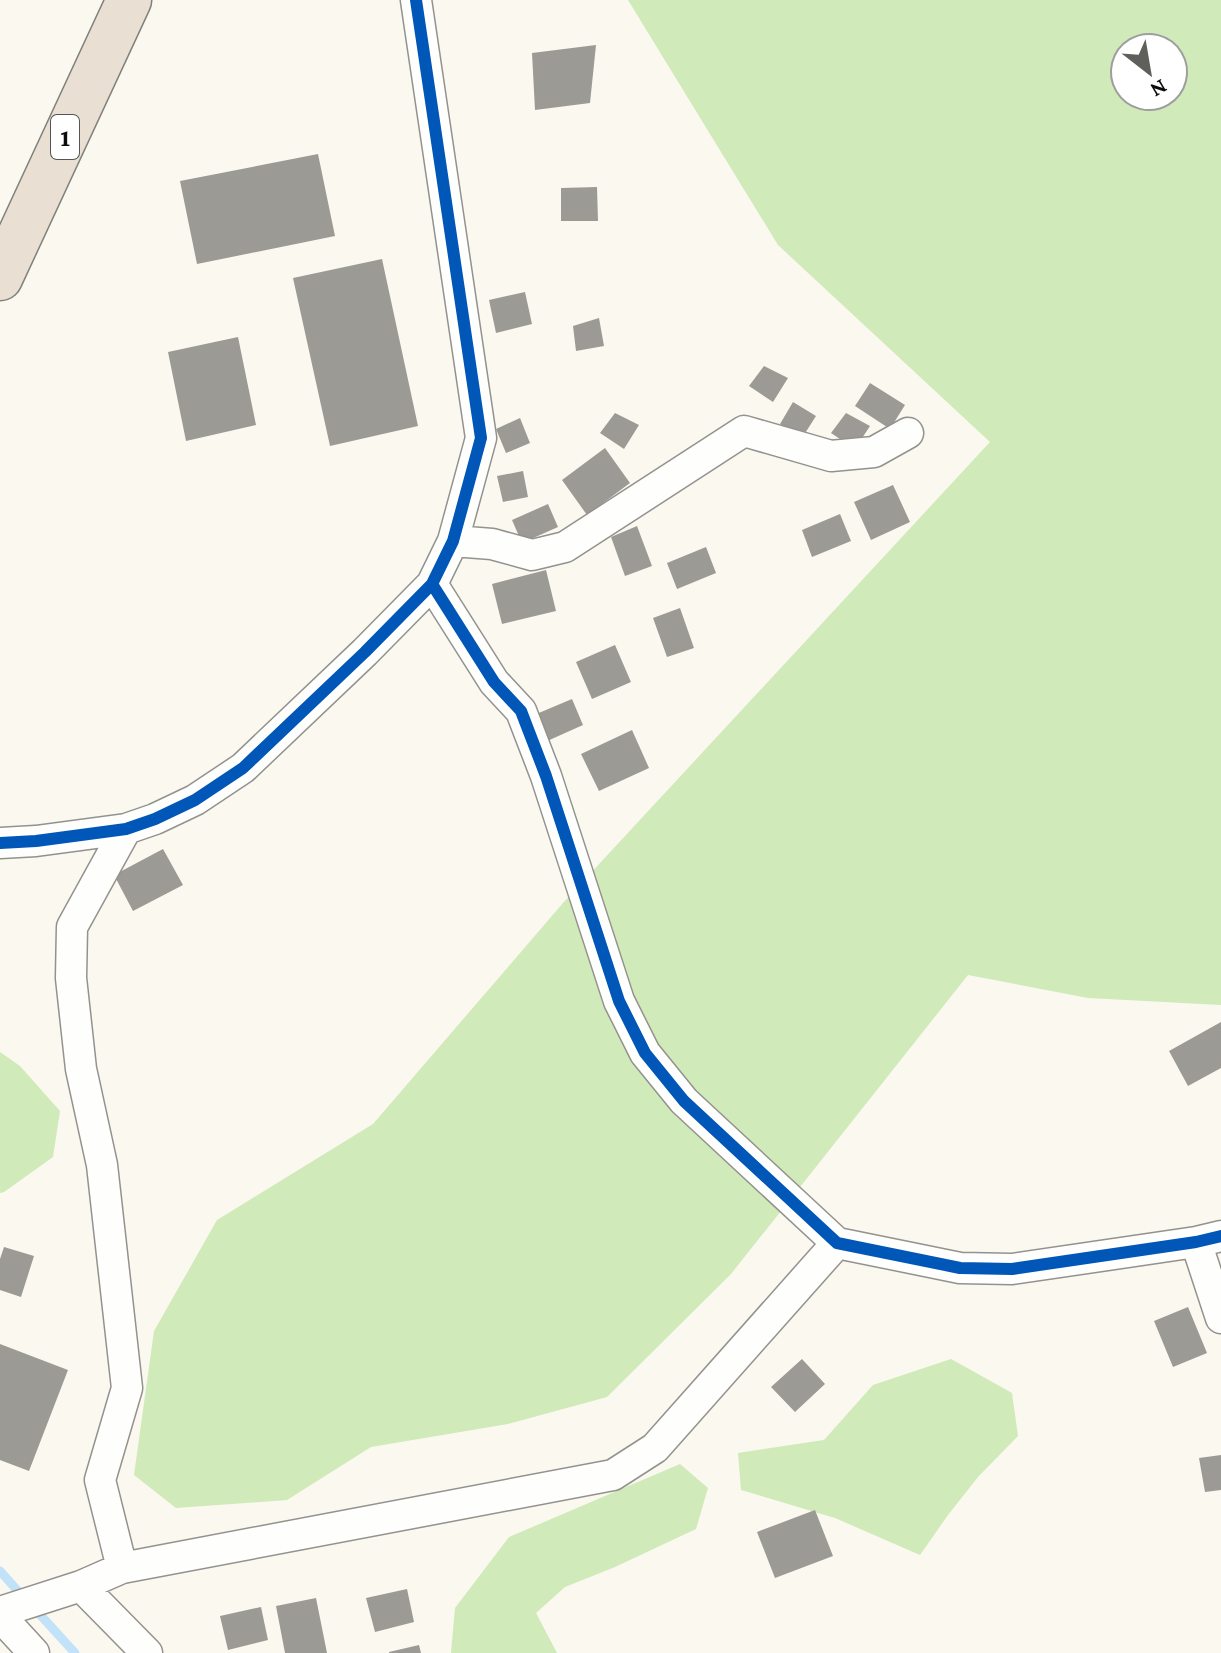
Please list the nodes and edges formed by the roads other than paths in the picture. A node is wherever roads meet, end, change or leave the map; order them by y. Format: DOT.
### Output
graph roads {
  1 [pos="129,0"];
  2 [pos="416,0"];
  3 [pos="0,278"];
  4 [pos="908,433"];
  5 [pos="453,541"];
  6 [pos="432,584"];
  7 [pos="126,829"];
  8 [pos="0,843"];
  9 [pos="1209,1239"];
  10 [pos="837,1243"];
  11 [pos="1221,1318"];
  12 [pos="122,1568"];
  13 [pos="81,1586"];
  14 [pos="0,1614"];
  15 [pos="34,1653"];
  16 [pos="147,1653"];
  1 -- 3 [label="highway, 1"];
  2 -- 5 [label="street"];
  4 -- 5 [label="street"];
  5 -- 6 [label="street"];
  6 -- 7 [label="street"];
  6 -- 10 [label="street"];
  7 -- 8 [label="street"];
  7 -- 12 [label="street"];
  9 -- 10 [label="street"];
  9 -- 11 [label="street"];
  10 -- 12 [label="street"];
  12 -- 13 [label="street"];
  13 -- 14 [label="street"];
  13 -- 16 [label="street"];
  14 -- 15 [label="street"];
}
